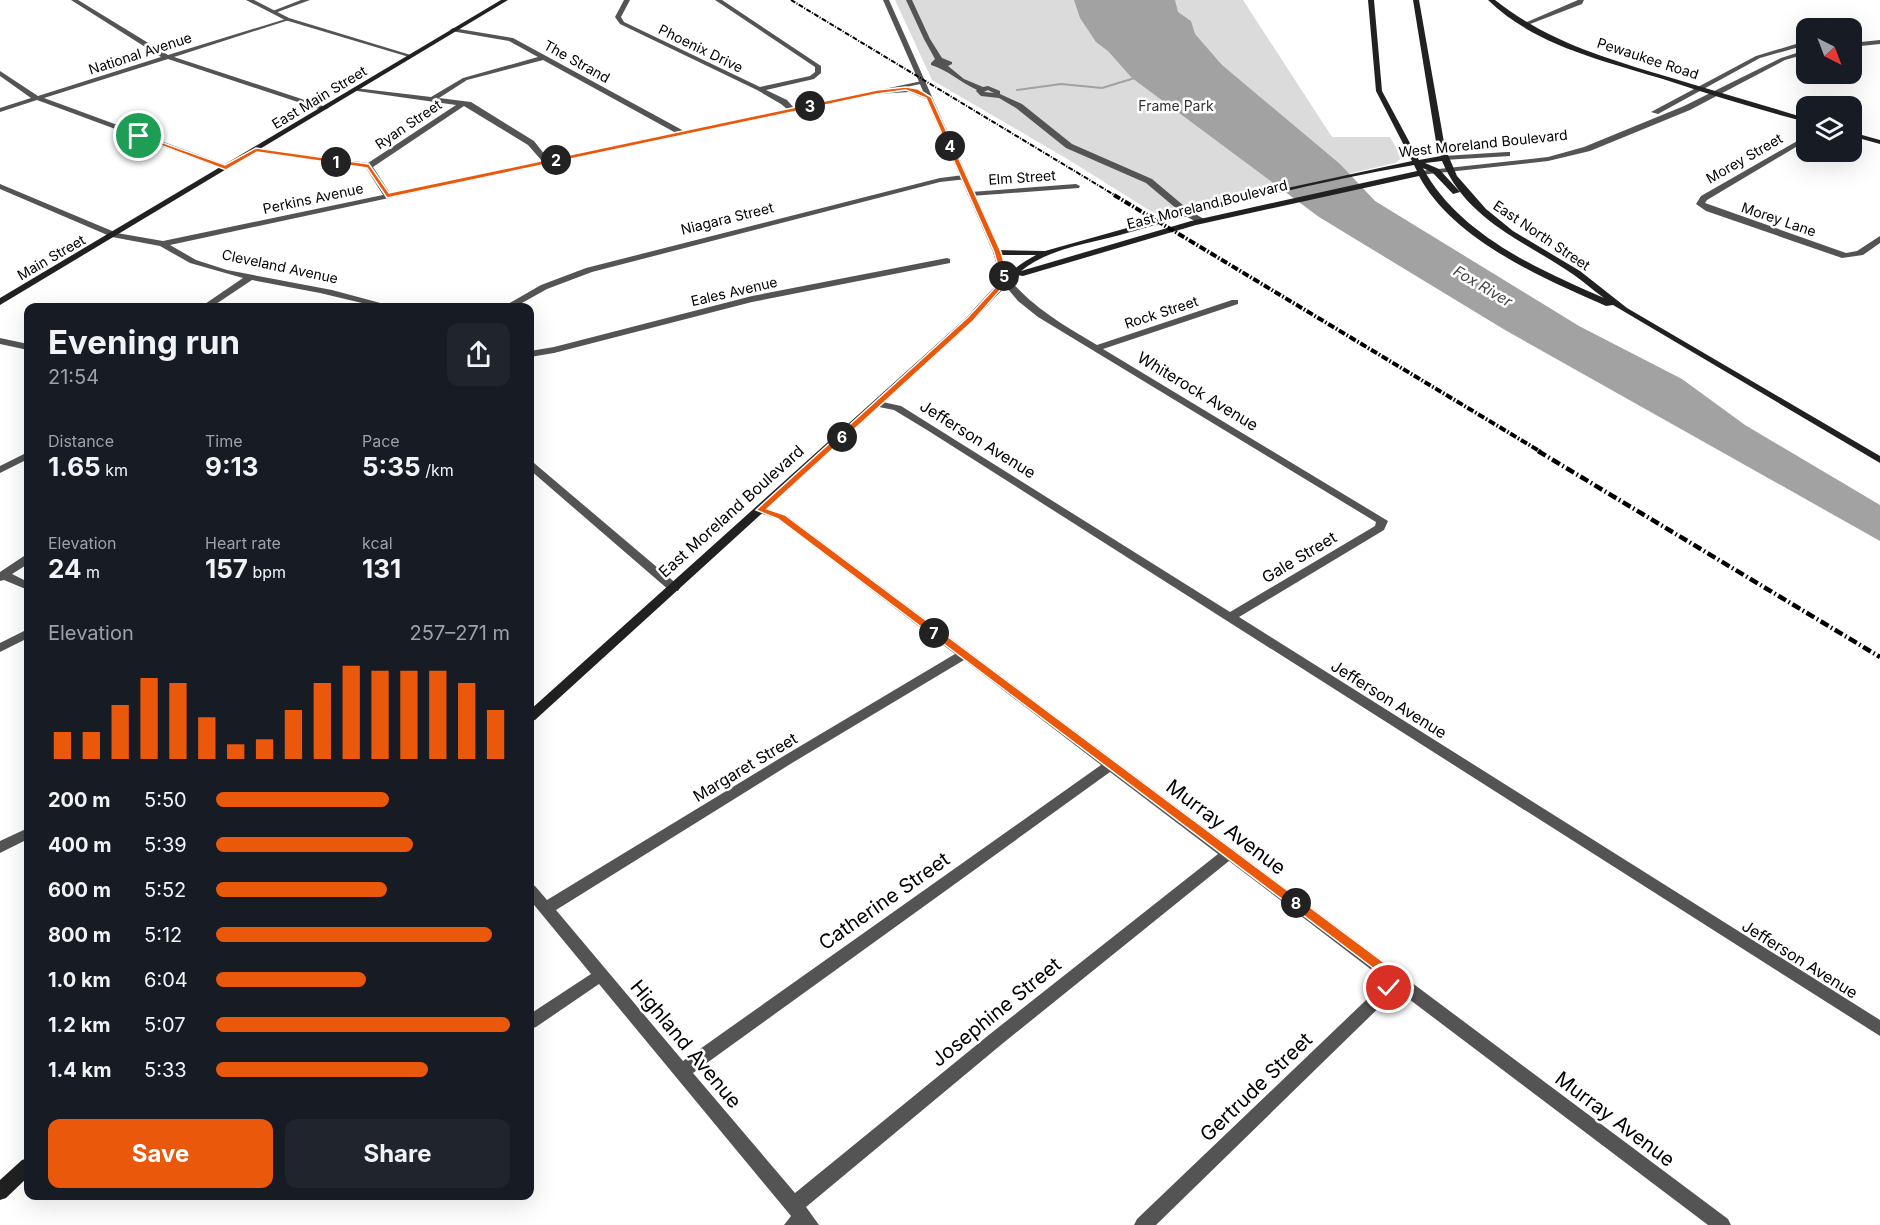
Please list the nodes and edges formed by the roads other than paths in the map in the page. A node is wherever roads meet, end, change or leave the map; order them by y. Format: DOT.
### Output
graph roads {
  1 [pos="74,0"];
  2 [pos="249,0"];
  3 [pos="307,0"];
  4 [pos="505,0"];
  5 [pos="627,0"];
  6 [pos="718,0"];
  7 [pos="885,0"];
  8 [pos="909,0"];
  9 [pos="1371,0"];
  10 [pos="1416,0"];
  11 [pos="1491,0"];
  12 [pos="1581,0"];
  13 [pos="273,12"];
  14 [pos="287,19"];
  15 [pos="1523,25"];
  16 [pos="453,30"];
  17 [pos="1880,35"];
  18 [pos="1862,37"];
  19 [pos="1880,42"];
  20 [pos="1862,44"];
  21 [pos="1796,45"];
  22 [pos="1781,49"];
  23 [pos="1796,52"];
  24 [pos="411,56"];
  25 [pos="1796,56"];
  26 [pos="168,57"];
  27 [pos="545,57"];
  28 [pos="1729,72"];
  29 [pos="0,73"];
  30 [pos="1747,77"];
  31 [pos="922,83"];
  32 [pos="1698,88"];
  33 [pos="357,89"];
  34 [pos="759,89"];
  35 [pos="877,92"];
  36 [pos="1717,94"];
  37 [pos="928,97"];
  38 [pos="37,99"];
  39 [pos="433,99"];
  40 [pos="463,103"];
  41 [pos="325,108"];
  42 [pos="0,110"];
  43 [pos="792,110"];
  44 [pos="1796,117"];
  45 [pos="682,133"];
  46 [pos="1862,137"];
  47 [pos="1880,142"];
  48 [pos="1796,144"];
  49 [pos="256,150"];
  50 [pos="1444,158"];
  51 [pos="547,162"];
  52 [pos="369,166"];
  53 [pos="226,168"];
  54 [pos="1418,168"];
  55 [pos="1449,168"];
  56 [pos="1432,169"];
  57 [pos="1357,174"];
  58 [pos="964,177"];
  59 [pos="1371,181"];
  60 [pos="0,186"];
  61 [pos="1076,186"];
  62 [pos="1433,190"];
  63 [pos="971,194"];
  64 [pos="387,196"];
  65 [pos="1700,204"];
  66 [pos="1187,213"];
  67 [pos="1201,221"];
  68 [pos="115,235"];
  69 [pos="1107,235"];
  70 [pos="1880,239"];
  71 [pos="163,244"];
  72 [pos="1119,244"];
  73 [pos="1529,245"];
  74 [pos="997,252"];
  75 [pos="1047,253"];
  76 [pos="947,261"];
  77 [pos="251,278"];
  78 [pos="1005,280"];
  79 [pos="0,302"];
  80 [pos="1235,302"];
  81 [pos="211,303"];
  82 [pos="375,303"];
  83 [pos="515,303"];
  84 [pos="1624,310"];
  85 [pos="0,341"];
  86 [pos="24,346"];
  87 [pos="1096,348"];
  88 [pos="534,353"];
  89 [pos="878,404"];
  90 [pos="24,457"];
  91 [pos="1880,460"];
  92 [pos="534,468"];
  93 [pos="0,471"];
  94 [pos="761,510"];
  95 [pos="1382,521"];
  96 [pos="24,562"];
  97 [pos="2,576"];
  98 [pos="24,584"];
  99 [pos="674,588"];
  100 [pos="1229,618"];
  101 [pos="24,635"];
  102 [pos="0,648"];
  103 [pos="963,655"];
  104 [pos="534,711"];
  105 [pos="1110,765"];
  106 [pos="24,835"];
  107 [pos="0,847"];
  108 [pos="1228,854"];
  109 [pos="534,895"];
  110 [pos="545,909"];
  111 [pos="601,975"];
  112 [pos="1397,980"];
  113 [pos="534,1019"];
  114 [pos="1880,1029"];
  115 [pos="681,1072"];
  116 [pos="24,1170"];
  117 [pos="0,1192"];
  118 [pos="800,1218"];
  119 [pos="1143,1225"];
  120 [pos="1722,1225"];
  1 -- 26 [label="street"];
  2 -- 13 [label="street"];
  3 -- 13 [label="street"];
  4 -- 16 [label="main road, East Main Street"];
  5 -- 34 [label="street, Phoenix Drive"];
  6 -- 34 [label="street"];
  7 -- 31 [label="street"];
  8 -- 66 [label="street"];
  9 -- 54 [label="main road, East North Street"];
  10 -- 50 [label="main road, East North Street"];
  11 -- 15 [label="main road, Pewaukee Road"];
  12 -- 15 [label="street"];
  13 -- 14 [label="street"];
  14 -- 24 [label="street"];
  14 -- 26 [label="street, National Avenue"];
  15 -- 32 [label="main road, Pewaukee Road"];
  16 -- 24 [label="main road, East Main Street"];
  16 -- 27 [label="street, The Strand"];
  17 -- 18 [label="street"];
  19 -- 20 [label="street"];
  21 -- 22 [label="street, West Moreland Boulevard"];
  22 -- 23 [label="street"];
  22 -- 28 [label="street, West Moreland Boulevard"];
  24 -- 33 [label="main road, East Main Street"];
  25 -- 30 [label="street, West Moreland Boulevard"];
  26 -- 38 [label="street, National Avenue"];
  26 -- 41 [label="street"];
  27 -- 39 [label="street"];
  27 -- 45 [label="street, The Strand"];
  28 -- 30 [label="street"];
  28 -- 32 [label="street, West Moreland Boulevard"];
  29 -- 38 [label="street"];
  30 -- 36 [label="street, West Moreland Boulevard"];
  31 -- 35 [label="street, Perkins Avenue"];
  31 -- 37 [label="street"];
  32 -- 36 [label="main road, Pewaukee Road"];
  32 -- 50 [label="street, West Moreland Boulevard"];
  33 -- 39 [label="street"];
  33 -- 41 [label="main road, East Main Street"];
  34 -- 43 [label="street, Phoenix Drive"];
  35 -- 37 [label="street"];
  35 -- 43 [label="street, Perkins Avenue"];
  36 -- 44 [label="main road, Pewaukee Road"];
  36 -- 55 [label="street, West Moreland Boulevard"];
  37 -- 58 [label="street"];
  38 -- 42 [label="street, National Avenue"];
  38 -- 53 [label="street"];
  39 -- 40 [label="street"];
  40 -- 51 [label="street"];
  40 -- 52 [label="street, Ryan Street"];
  41 -- 49 [label="main road, East Main Street"];
  43 -- 45 [label="street, Perkins Avenue"];
  45 -- 51 [label="street, Perkins Avenue"];
  46 -- 47 [label="main road"];
  48 -- 65 [label="street, Morey Street"];
  49 -- 52 [label="street"];
  49 -- 53 [label="main road, East Main Street"];
  50 -- 54 [label="main road, West Moreland Boulevard"];
  50 -- 55 [label="main road, East North Street"];
  50 -- 56 [label="main road"];
  51 -- 64 [label="street, Perkins Avenue"];
  52 -- 64 [label="street"];
  53 -- 68 [label="main road, East Main Street"];
  54 -- 56 [label="street, West Moreland Boulevard"];
  54 -- 56 [label="main road"];
  54 -- 57 [label="main road, West Moreland Boulevard"];
  54 -- 59 [label="main road, East Moreland Boulevard"];
  54 -- 62 [label="main road, East North Street"];
  55 -- 56 [label="street, West Moreland Boulevard"];
  55 -- 73 [label="main road, East North Street"];
  56 -- 73 [label="main road"];
  57 -- 66 [label="main road, East Moreland Boulevard"];
  58 -- 63 [label="street"];
  58 -- 83 [label="street, Niagara Street"];
  59 -- 62 [label="main road"];
  59 -- 67 [label="main road, East Moreland Boulevard"];
  60 -- 68 [label="street, Perkins Avenue"];
  61 -- 63 [label="street, Elm Street"];
  62 -- 84 [label="main road, East North Street"];
  63 -- 74 [label="street"];
  64 -- 71 [label="street, Perkins Avenue"];
  65 -- 70 [label="street, Morey Lane"];
  66 -- 67 [label="street"];
  66 -- 69 [label="main road, East Moreland Boulevard"];
  67 -- 72 [label="main road, East Moreland Boulevard"];
  68 -- 71 [label="street, Perkins Avenue"];
  68 -- 79 [label="main road, Main Street"];
  69 -- 72 [label="main road"];
  69 -- 75 [label="main road, East Moreland Boulevard"];
  71 -- 77 [label="street, Cleveland Avenue"];
  72 -- 78 [label="main road, East Moreland Boulevard"];
  73 -- 84 [label="main road, East North Street"];
  74 -- 75 [label="main road"];
  74 -- 78 [label="street"];
  75 -- 78 [label="main road, East Moreland Boulevard"];
  76 -- 88 [label="street, Eales Avenue"];
  77 -- 81 [label="street"];
  77 -- 82 [label="street, Cleveland Avenue"];
  78 -- 87 [label="street, Whiterock Avenue"];
  78 -- 89 [label="main road, East Moreland Boulevard"];
  80 -- 87 [label="street, Rock Street"];
  84 -- 91 [label="main road, East North Street"];
  85 -- 86 [label="street"];
  87 -- 95 [label="street, Whiterock Avenue"];
  89 -- 94 [label="main road, East Moreland Boulevard"];
  89 -- 100 [label="street, Jefferson Avenue"];
  90 -- 93 [label="street"];
  92 -- 99 [label="street"];
  94 -- 99 [label="main road, East Moreland Boulevard"];
  94 -- 103 [label="street, Murray Avenue"];
  95 -- 100 [label="street, Gale Street"];
  96 -- 97 [label="street"];
  97 -- 98 [label="street"];
  99 -- 104 [label="main road, East Moreland Boulevard"];
  100 -- 114 [label="street, Jefferson Avenue"];
  101 -- 102 [label="street"];
  103 -- 105 [label="street, Murray Avenue"];
  103 -- 110 [label="street, Margaret Street"];
  105 -- 108 [label="street, Murray Avenue"];
  105 -- 115 [label="street, Catherine Street"];
  106 -- 107 [label="street"];
  108 -- 112 [label="street, Murray Avenue"];
  108 -- 118 [label="street, Josephine Street"];
  109 -- 110 [label="street, Highland Avenue"];
  110 -- 111 [label="street, Highland Avenue"];
  111 -- 113 [label="street"];
  111 -- 115 [label="street, Highland Avenue"];
  112 -- 119 [label="street, Gertrude Street"];
  112 -- 120 [label="street, Murray Avenue"];
  115 -- 118 [label="street, Highland Avenue"];
  116 -- 117 [label="main road"];
}
